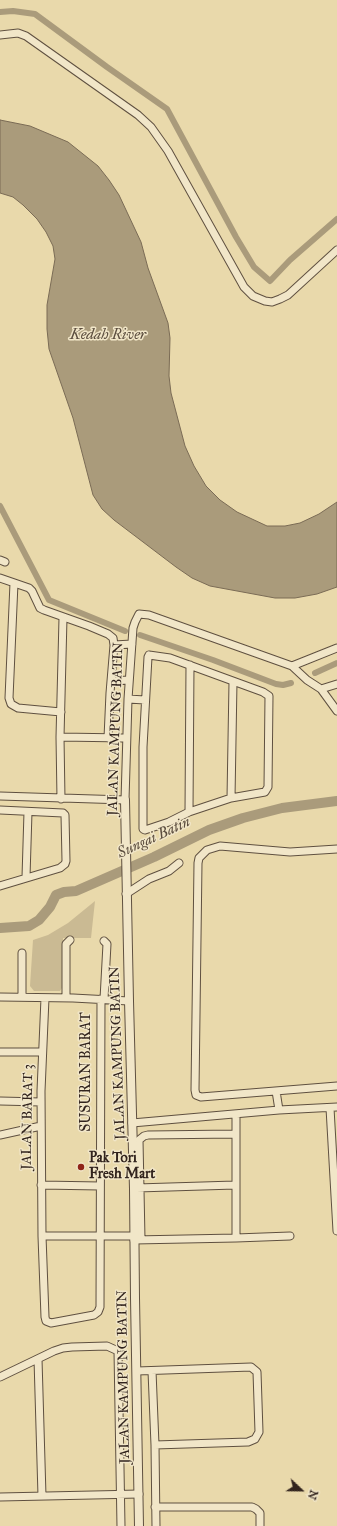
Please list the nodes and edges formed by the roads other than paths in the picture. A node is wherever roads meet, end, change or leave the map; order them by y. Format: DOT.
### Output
graph roads {
  1 [pos="0,35"];
  2 [pos="337,250"];
  3 [pos="0,578"];
  4 [pos="14,583"];
  5 [pos="63,618"];
  6 [pos="114,644"];
  7 [pos="132,644"];
  8 [pos="337,648"];
  9 [pos="190,665"];
  10 [pos="292,666"];
  11 [pos="129,680"];
  12 [pos="111,681"];
  13 [pos="233,682"];
  14 [pos="337,684"];
  15 [pos="322,689"];
  16 [pos="128,699"];
  17 [pos="145,700"];
  18 [pos="337,711"];
  19 [pos="61,712"];
  20 [pos="60,738"];
  21 [pos="108,738"];
  22 [pos="126,738"];
  23 [pos="0,796"];
  24 [pos="230,798"];
  25 [pos="61,799"];
  26 [pos="125,800"];
  27 [pos="0,810"];
  28 [pos="28,812"];
  29 [pos="189,812"];
  30 [pos="337,849"];
  31 [pos="179,863"];
  32 [pos="26,877"];
  33 [pos="0,886"];
  34 [pos="126,894"];
  35 [pos="70,940"];
  36 [pos="104,941"];
  37 [pos="22,953"];
  38 [pos="0,997"];
  39 [pos="22,997"];
  40 [pos="46,998"];
  41 [pos="66,998"];
  42 [pos="103,999"];
  43 [pos="129,1001"];
  44 [pos="0,1052"];
  45 [pos="42,1052"];
  46 [pos="337,1086"];
  47 [pos="276,1092"];
  48 [pos="0,1102"];
  49 [pos="40,1102"];
  50 [pos="334,1108"];
  51 [pos="279,1110"];
  52 [pos="236,1114"];
  53 [pos="132,1123"];
  54 [pos="334,1125"];
  55 [pos="41,1126"];
  56 [pos="235,1134"];
  57 [pos="0,1135"];
  58 [pos="41,1185"];
  59 [pos="235,1185"];
  60 [pos="100,1186"];
  61 [pos="137,1188"];
  62 [pos="337,1231"];
  63 [pos="42,1236"];
  64 [pos="100,1236"];
  65 [pos="290,1236"];
  66 [pos="136,1238"];
  67 [pos="236,1238"];
  68 [pos="98,1312"];
  69 [pos="38,1359"];
  70 [pos="137,1371"];
  71 [pos="152,1371"];
  72 [pos="0,1377"];
  73 [pos="155,1445"];
  74 [pos="120,1494"];
  75 [pos="139,1494"];
  76 [pos="42,1496"];
  77 [pos="0,1497"];
  78 [pos="155,1507"];
  79 [pos="121,1526"];
  80 [pos="140,1526"];
  81 [pos="156,1526"];
  82 [pos="260,1526"];
  1 -- 2 [label="street"];
  3 -- 4 [label="street"];
  4 -- 5 [label="street"];
  4 -- 19 [label="street"];
  5 -- 6 [label="street"];
  5 -- 19 [label="street"];
  6 -- 7 [label="street"];
  6 -- 12 [label="street"];
  7 -- 10 [label="street, JALAN KAMPUNG BATIN"];
  7 -- 11 [label="street, JALAN KAMPUNG BATIN"];
  8 -- 10 [label="street"];
  9 -- 13 [label="street"];
  9 -- 17 [label="street"];
  9 -- 29 [label="street"];
  10 -- 15 [label="street"];
  11 -- 12 [label="street"];
  11 -- 16 [label="street, JALAN KAMPUNG BATIN"];
  12 -- 21 [label="street"];
  13 -- 24 [label="street"];
  13 -- 24 [label="street"];
  14 -- 15 [label="street"];
  15 -- 18 [label="street"];
  16 -- 17 [label="street"];
  16 -- 22 [label="street, JALAN KAMPUNG BATIN"];
  17 -- 29 [label="street"];
  19 -- 20 [label="street"];
  20 -- 21 [label="street"];
  20 -- 25 [label="street"];
  21 -- 22 [label="street"];
  22 -- 26 [label="street, JALAN KAMPUNG BATIN"];
  23 -- 25 [label="street"];
  24 -- 29 [label="street"];
  25 -- 26 [label="street"];
  26 -- 34 [label="street, JALAN KAMPUNG BATIN"];
  27 -- 28 [label="street"];
  28 -- 32 [label="street"];
  28 -- 32 [label="street"];
  30 -- 47 [label="street"];
  31 -- 34 [label="street"];
  32 -- 33 [label="street"];
  34 -- 43 [label="street, JALAN KAMPUNG BATIN"];
  35 -- 41 [label="street"];
  36 -- 42 [label="street, SUSURAN BARAT"];
  37 -- 39 [label="street"];
  38 -- 39 [label="street"];
  39 -- 40 [label="street"];
  40 -- 41 [label="street"];
  40 -- 45 [label="street, JALAN BARAT 3"];
  41 -- 42 [label="street"];
  42 -- 43 [label="street"];
  42 -- 60 [label="street, SUSURAN BARAT"];
  43 -- 53 [label="street, JALAN KAMPUNG BATIN"];
  44 -- 45 [label="street"];
  45 -- 49 [label="street, JALAN BARAT 3"];
  46 -- 47 [label="street"];
  47 -- 51 [label="street"];
  48 -- 49 [label="street"];
  49 -- 55 [label="street, JALAN BARAT 3"];
  50 -- 51 [label="street"];
  50 -- 54 [label="street"];
  51 -- 52 [label="street"];
  52 -- 53 [label="street"];
  52 -- 56 [label="street"];
  53 -- 61 [label="street, JALAN KAMPUNG BATIN"];
  54 -- 62 [label="street"];
  55 -- 57 [label="street"];
  55 -- 58 [label="street, JALAN BARAT 3"];
  56 -- 59 [label="street"];
  56 -- 61 [label="street"];
  58 -- 60 [label="street"];
  58 -- 63 [label="street, JALAN BARAT 3"];
  59 -- 61 [label="street"];
  59 -- 67 [label="street"];
  60 -- 64 [label="street, SUSURAN BARAT"];
  61 -- 66 [label="street, JALAN KAMPUNG BATIN"];
  63 -- 64 [label="street"];
  63 -- 68 [label="street, JALAN BARAT 3"];
  64 -- 66 [label="street"];
  64 -- 68 [label="street, SUSURAN BARAT"];
  65 -- 67 [label="street"];
  66 -- 67 [label="street"];
  66 -- 70 [label="street, JALAN KAMPUNG BATIN"];
  69 -- 72 [label="street"];
  69 -- 74 [label="street"];
  69 -- 76 [label="street"];
  70 -- 71 [label="street"];
  70 -- 75 [label="street, JALAN KAMPUNG BATIN"];
  71 -- 73 [label="street"];
  71 -- 73 [label="street"];
  73 -- 78 [label="street"];
  74 -- 75 [label="street"];
  74 -- 76 [label="street"];
  74 -- 79 [label="street"];
  75 -- 80 [label="street, JALAN KAMPUNG BATIN"];
  76 -- 77 [label="street"];
  78 -- 81 [label="street"];
  78 -- 82 [label="street"];
}
